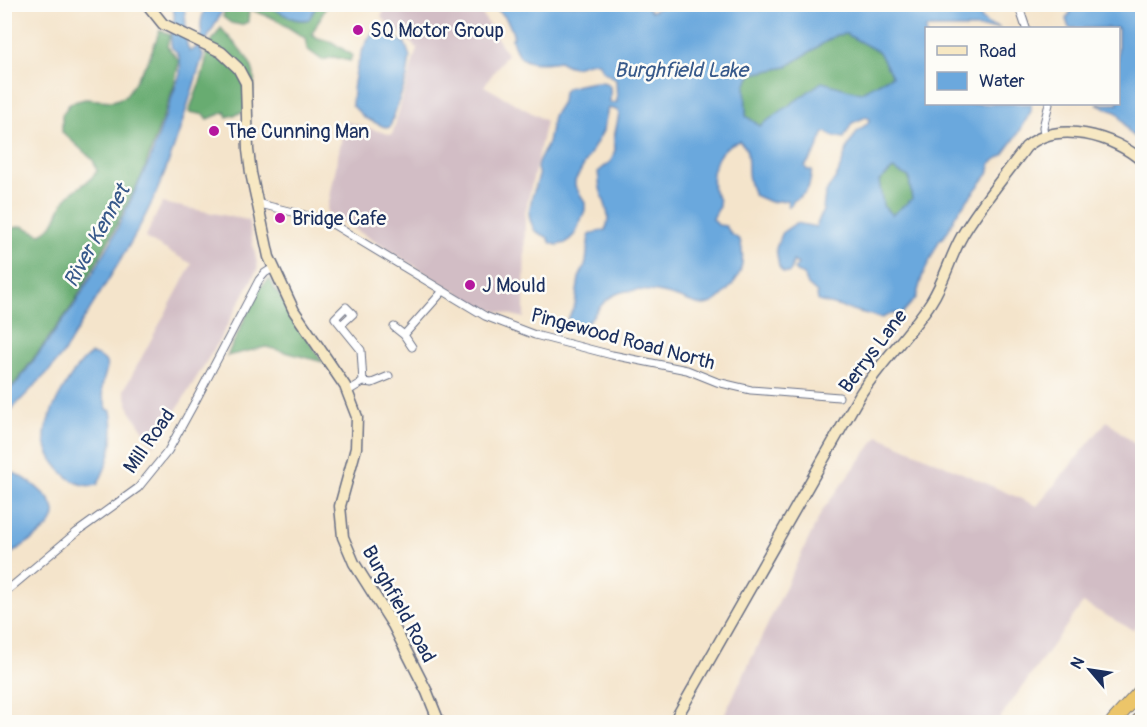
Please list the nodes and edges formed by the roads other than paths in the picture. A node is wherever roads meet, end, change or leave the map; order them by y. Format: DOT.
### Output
graph roads {
  1 [pos="147,4"];
  2 [pos="1018,4"];
  3 [pos="1026,27"];
  4 [pos="1049,105"];
  5 [pos="1044,135"];
  6 [pos="1143,161"];
  7 [pos="256,202"];
  8 [pos="273,268"];
  9 [pos="443,291"];
  10 [pos="340,325"];
  11 [pos="394,327"];
  12 [pos="404,335"];
  13 [pos="412,347"];
  14 [pos="389,376"];
  15 [pos="363,382"];
  16 [pos="348,391"];
  17 [pos="835,399"];
  18 [pos="4,593"];
  19 [pos="1143,690"];
  20 [pos="1143,718"];
  21 [pos="439,723"];
  22 [pos="674,723"];
  23 [pos="1113,723"];
  24 [pos="1138,723"];
  1 -- 7 [label="street, Burghfield Road"];
  2 -- 3 [label="street"];
  4 -- 5 [label="street"];
  5 -- 6 [label="street"];
  5 -- 22 [label="street, Berrys Lane"];
  7 -- 8 [label="street, Burghfield Road"];
  7 -- 9 [label="street, Pingewood Road North"];
  8 -- 16 [label="street, Burghfield Road"];
  8 -- 18 [label="street, Mill Road"];
  9 -- 12 [label="street"];
  9 -- 17 [label="street, Pingewood Road North"];
  10 -- 15 [label="street"];
  11 -- 12 [label="street"];
  12 -- 13 [label="street"];
  14 -- 15 [label="street"];
  15 -- 16 [label="street"];
  16 -- 21 [label="street, Burghfield Road"];
  19 -- 23 [label="highway"];
  20 -- 24 [label="highway"];
}
